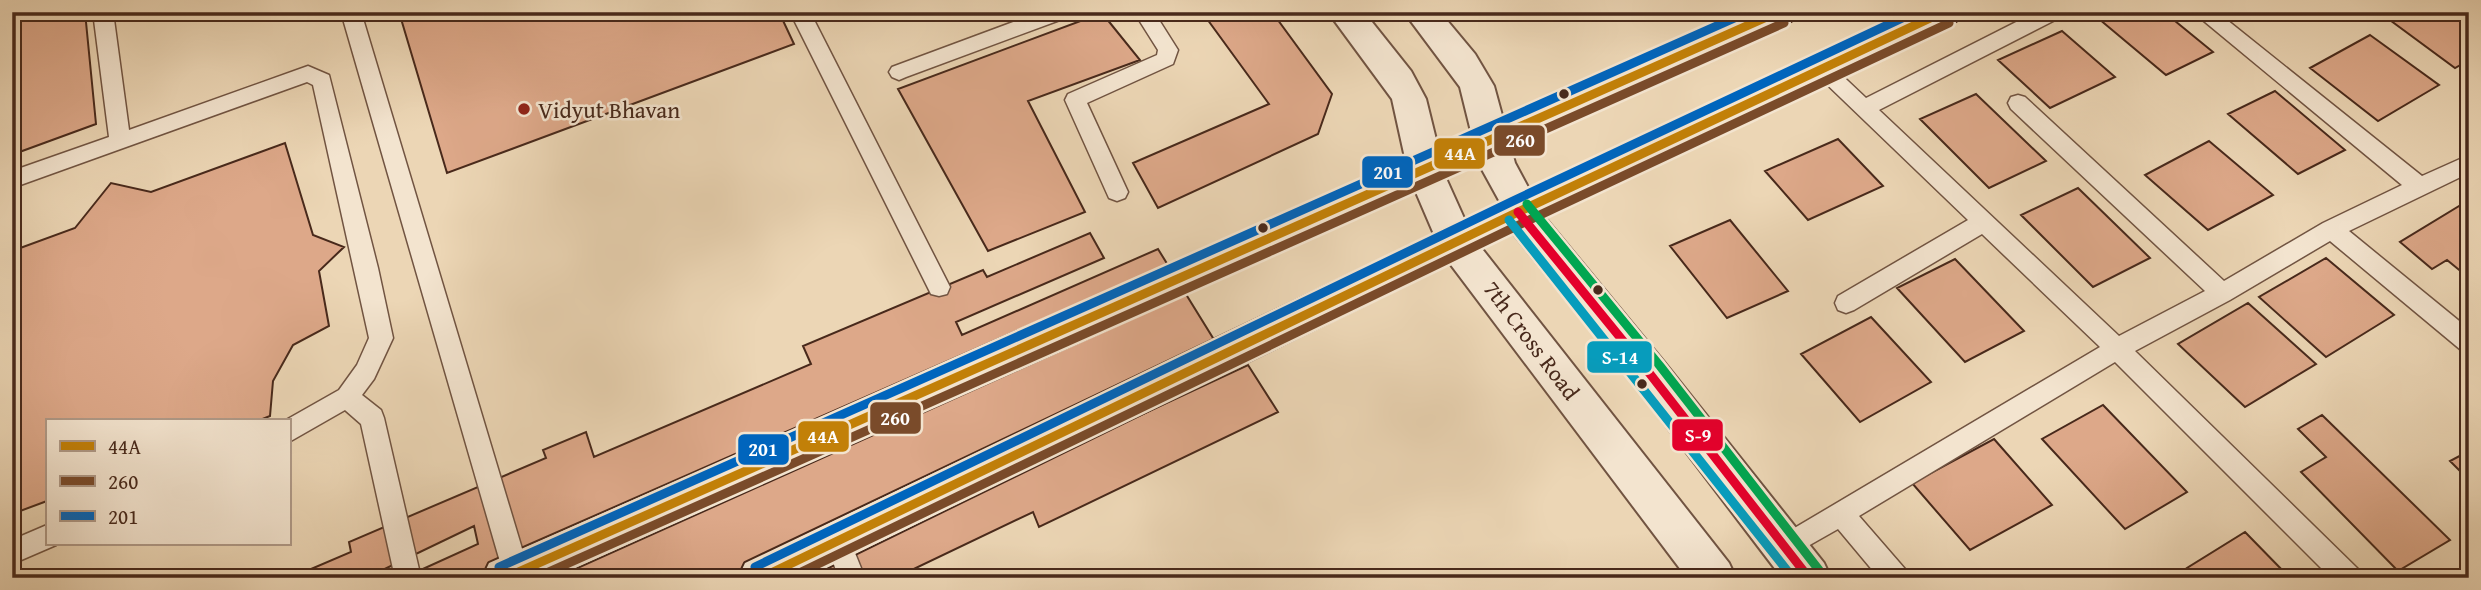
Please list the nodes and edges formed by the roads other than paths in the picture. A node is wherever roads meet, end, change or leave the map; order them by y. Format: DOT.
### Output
graph roads {
  1 [pos="103,12"];
  2 [pos="351,12"];
  3 [pos="800,12"];
  4 [pos="1061,12"];
  5 [pos="1144,12"];
  6 [pos="1346,12"];
  7 [pos="1421,12"];
  8 [pos="1779,12"];
  9 [pos="1944,12"];
  10 [pos="2054,12"];
  11 [pos="2203,12"];
  12 [pos="1823,69"];
  13 [pos="899,72"];
  14 [pos="2018,103"];
  15 [pos="1862,109"];
  16 [pos="120,141"];
  17 [pos="1492,141"];
  18 [pos="2469,163"];
  19 [pos="1425,170"];
  20 [pos="12,180"];
  21 [pos="2420,187"];
  22 [pos="1117,192"];
  23 [pos="1518,212"];
  24 [pos="1982,223"];
  25 [pos="2332,229"];
  26 [pos="1455,242"];
  27 [pos="939,287"];
  28 [pos="2222,293"];
  29 [pos="1846,303"];
  30 [pos="2469,343"];
  31 [pos="2118,349"];
  32 [pos="347,397"];
  33 [pos="290,430"];
  34 [pos="1842,515"];
  35 [pos="46,537"];
  36 [pos="838,541"];
  37 [pos="1785,547"];
  38 [pos="12,552"];
  39 [pos="510,575"];
  40 [pos="408,578"];
  41 [pos="760,578"];
  42 [pos="852,578"];
  43 [pos="1714,578"];
  44 [pos="1809,578"];
  45 [pos="1896,578"];
  46 [pos="2349,578"];
  1 -- 16 [label="lane"];
  2 -- 39 [label="lane"];
  3 -- 27 [label="lane"];
  4 -- 13 [label="lane"];
  5 -- 22 [label="lane"];
  6 -- 19 [label="main road, 7th Cross Road"];
  7 -- 17 [label="main road"];
  8 -- 17 [label="main road"];
  9 -- 12 [label="main road"];
  10 -- 15 [label="lane"];
  11 -- 21 [label="lane"];
  12 -- 15 [label="lane"];
  12 -- 23 [label="main road"];
  14 -- 28 [label="lane"];
  15 -- 24 [label="lane"];
  16 -- 20 [label="lane"];
  16 -- 32 [label="lane"];
  17 -- 19 [label="main road"];
  17 -- 23 [label="main road"];
  18 -- 21 [label="lane"];
  19 -- 26 [label="main road, 7th Cross Road"];
  19 -- 39 [label="main road"];
  21 -- 25 [label="lane"];
  23 -- 26 [label="main road"];
  23 -- 37 [label="main road"];
  24 -- 29 [label="lane"];
  24 -- 31 [label="lane"];
  25 -- 28 [label="lane"];
  25 -- 30 [label="lane"];
  26 -- 36 [label="main road"];
  26 -- 43 [label="main road, 7th Cross Road"];
  28 -- 31 [label="lane"];
  31 -- 34 [label="lane"];
  31 -- 46 [label="lane"];
  32 -- 33 [label="lane"];
  32 -- 40 [label="lane"];
  34 -- 37 [label="lane"];
  34 -- 45 [label="lane"];
  35 -- 38 [label="lane"];
  36 -- 41 [label="main road"];
  36 -- 42 [label="lane"];
  37 -- 44 [label="main road"];
}
